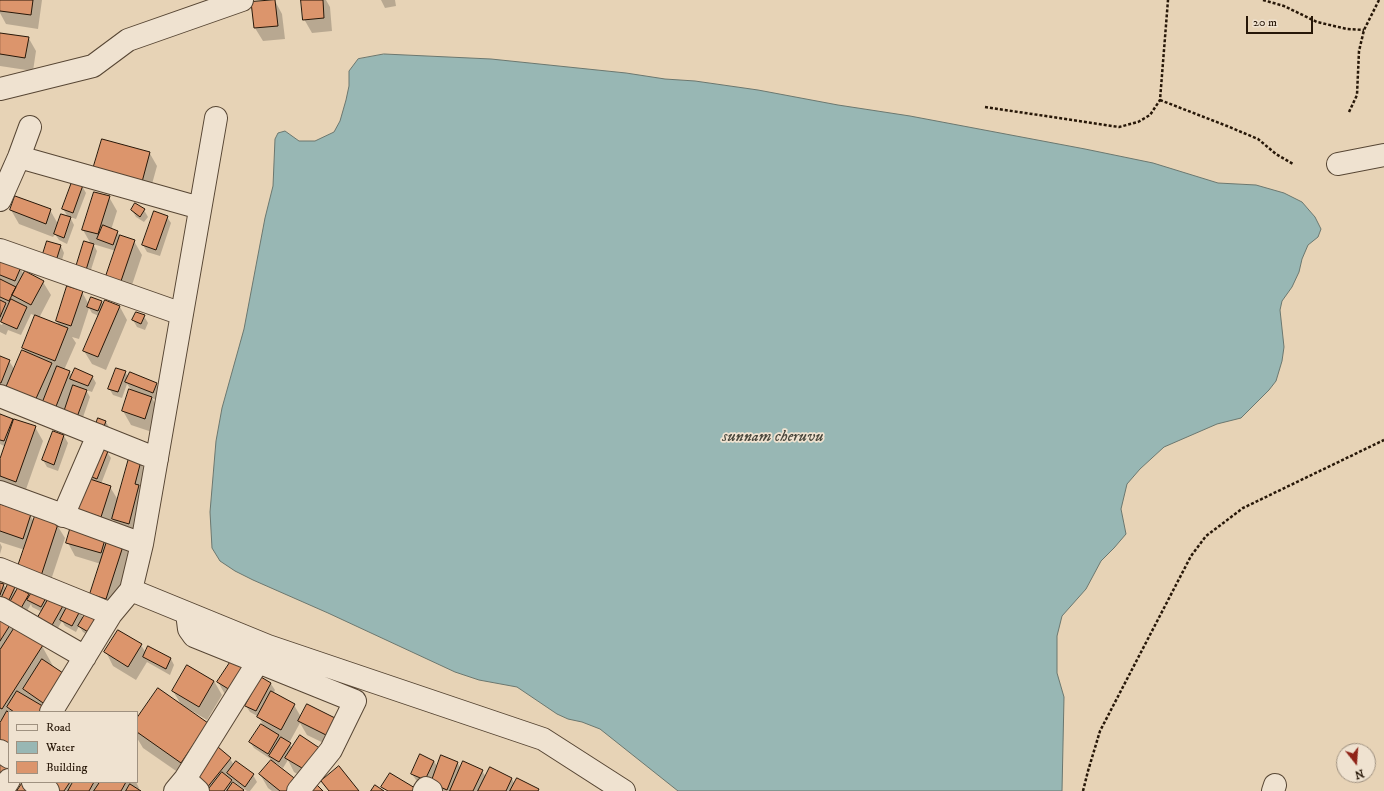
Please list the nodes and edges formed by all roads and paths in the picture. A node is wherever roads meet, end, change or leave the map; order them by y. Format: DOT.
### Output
graph roads {
  1 [pos="242,0"];
  2 [pos="1168,0"];
  3 [pos="1263,0"];
  4 [pos="1379,0"];
  5 [pos="1364,30"];
  6 [pos="0,89"];
  7 [pos="1160,100"];
  8 [pos="985,107"];
  9 [pos="1349,112"];
  10 [pos="216,118"];
  11 [pos="30,127"];
  12 [pos="1384,155"];
  13 [pos="19,157"];
  14 [pos="1293,164"];
  15 [pos="1338,164"];
  16 [pos="0,200"];
  17 [pos="200,208"];
  18 [pos="0,250"];
  19 [pos="182,314"];
  20 [pos="0,396"];
  21 [pos="98,435"];
  22 [pos="1384,440"];
  23 [pos="156,459"];
  24 [pos="0,492"];
  25 [pos="63,516"];
  26 [pos="142,544"];
  27 [pos="0,569"];
  28 [pos="131,590"];
  29 [pos="0,608"];
  30 [pos="187,613"];
  31 [pos="111,614"];
  32 [pos="85,657"];
  33 [pos="258,662"];
  34 [pos="52,711"];
  35 [pos="8,782"];
  36 [pos="35,783"];
  37 [pos="186,787"];
  38 [pos="2,791"];
  39 [pos="48,791"];
  40 [pos="298,791"];
  41 [pos="424,791"];
  42 [pos="431,791"];
  43 [pos="624,791"];
  44 [pos="1084,791"];
  1 -- 6 [label="street"];
  2 -- 7 [label="path"];
  3 -- 5 [label="path"];
  4 -- 5 [label="path"];
  5 -- 9 [label="path"];
  7 -- 8 [label="path"];
  7 -- 14 [label="path"];
  10 -- 17 [label="street"];
  11 -- 13 [label="street"];
  12 -- 15 [label="street"];
  13 -- 16 [label="street"];
  13 -- 17 [label="street"];
  17 -- 19 [label="street"];
  18 -- 19 [label="street"];
  19 -- 23 [label="street"];
  20 -- 21 [label="street"];
  21 -- 23 [label="street"];
  21 -- 25 [label="street"];
  22 -- 44 [label="path"];
  23 -- 26 [label="street"];
  24 -- 25 [label="street"];
  25 -- 26 [label="street"];
  26 -- 28 [label="street"];
  27 -- 31 [label="street"];
  28 -- 30 [label="street"];
  28 -- 31 [label="street"];
  29 -- 32 [label="street"];
  30 -- 33 [label="street"];
  30 -- 43 [label="street"];
  31 -- 32 [label="street"];
  32 -- 34 [label="street"];
  33 -- 37 [label="street"];
  33 -- 40 [label="street"];
  35 -- 38 [label="street"];
  36 -- 39 [label="street"];
  41 -- 42 [label="street"];
}
